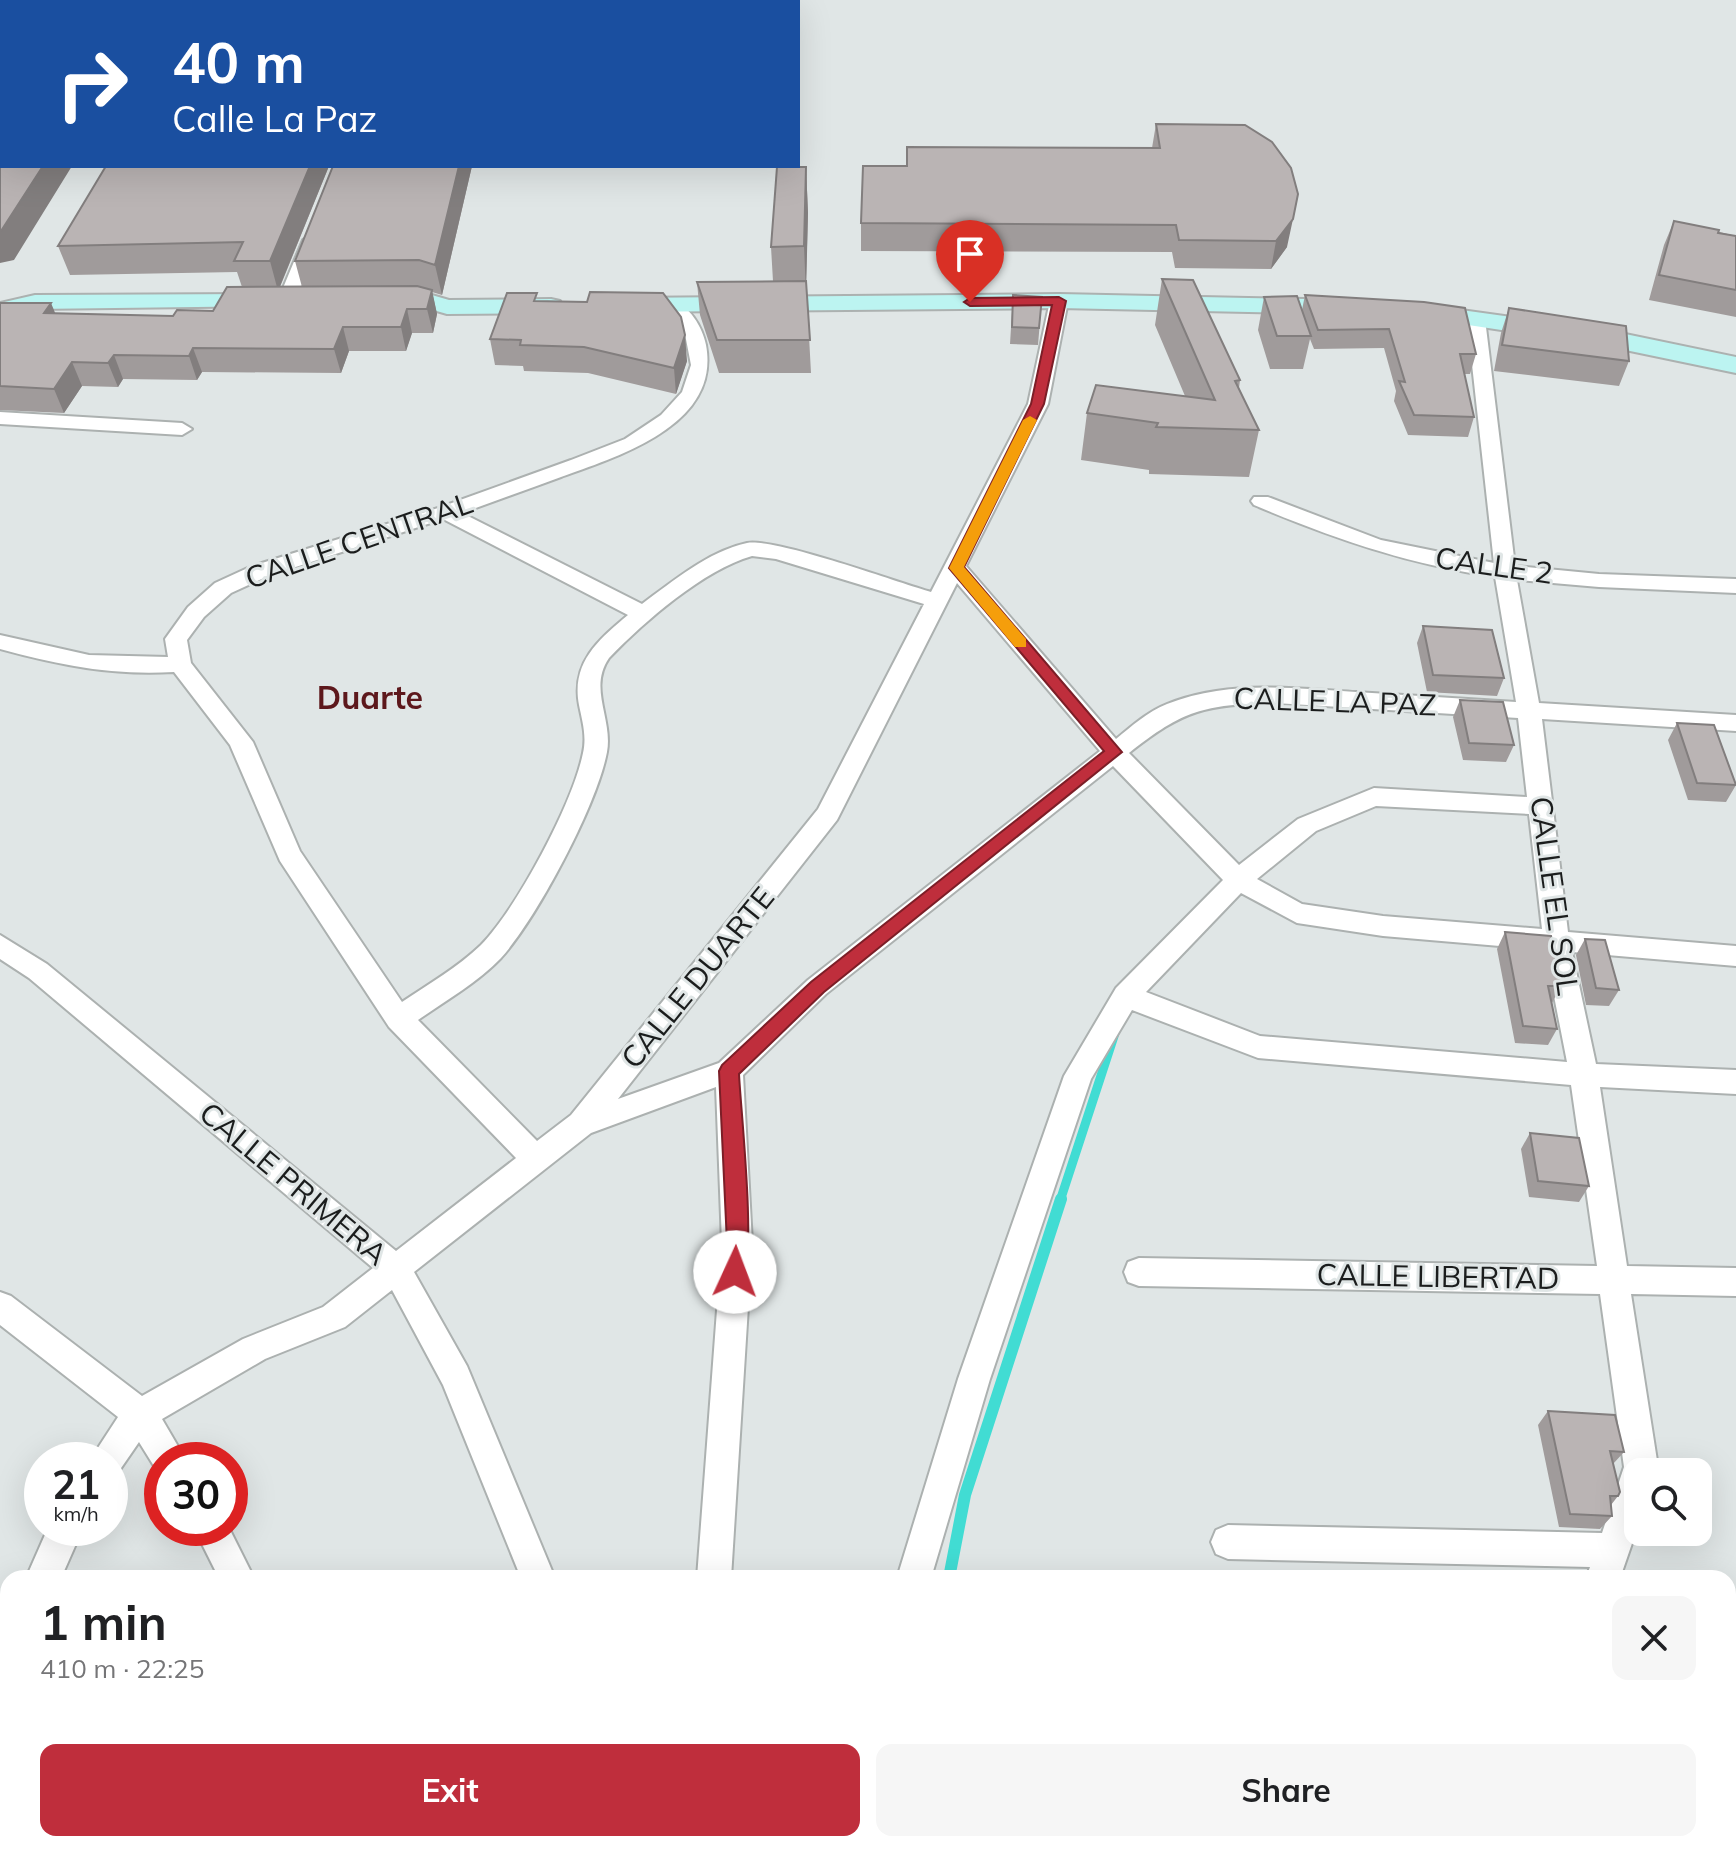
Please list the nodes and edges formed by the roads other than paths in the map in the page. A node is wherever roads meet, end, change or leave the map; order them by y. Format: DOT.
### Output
graph roads {
  1 [pos="319,220"];
  2 [pos="1059,301"];
  3 [pos="670,305"];
  4 [pos="574,306"];
  5 [pos="606,306"];
  6 [pos="284,308"];
  7 [pos="315,308"];
  8 [pos="369,308"];
  9 [pos="0,312"];
  10 [pos="1476,319"];
  11 [pos="1736,365"];
  12 [pos="0,418"];
  13 [pos="182,429"];
  14 [pos="1261,501"];
  15 [pos="445,512"];
  16 [pos="956,568"];
  17 [pos="1505,571"];
  18 [pos="1736,586"];
  19 [pos="937,601"];
  20 [pos="643,614"];
  21 [pos="0,642"];
  22 [pos="180,664"];
  23 [pos="1529,710"];
  24 [pos="1736,723"];
  25 [pos="1114,752"];
  26 [pos="1540,806"];
  27 [pos="1238,880"];
  28 [pos="1556,941"];
  29 [pos="0,945"];
  30 [pos="1736,956"];
  31 [pos="1126,996"];
  32 [pos="399,1019"];
  33 [pos="729,1071"];
  34 [pos="1584,1075"];
  35 [pos="1736,1082"];
  36 [pos="581,1124"];
  37 [pos="535,1158"];
  38 [pos="397,1270"];
  39 [pos="1139,1272"];
  40 [pos="1612,1280"];
  41 [pos="1736,1282"];
  42 [pos="3,1313"];
  43 [pos="140,1414"];
  44 [pos="120,1442"];
  45 [pos="158,1442"];
  46 [pos="1637,1458"];
  47 [pos="1624,1518"];
  48 [pos="1228,1542"];
  49 [pos="58,1546"];
  50 [pos="220,1546"];
  51 [pos="1608,1564"];
  52 [pos="47,1570"];
  53 [pos="233,1570"];
  54 [pos="535,1570"];
  55 [pos="715,1570"];
  56 [pos="916,1570"];
  1 -- 6 [label="street"];
  2 -- 3 [label="main road"];
  2 -- 10 [label="main road"];
  2 -- 16 [label="street, CALLE DUARTE"];
  3 -- 5 [label="main road"];
  3 -- 15 [label="street, CALLE CENTRAL"];
  4 -- 8 [label="main road"];
  6 -- 7 [label="main road"];
  6 -- 9 [label="main road"];
  10 -- 11 [label="main road"];
  10 -- 17 [label="street, CALLE EL SOL"];
  12 -- 13 [label="street"];
  14 -- 17 [label="street, CALLE 2"];
  15 -- 20 [label="street"];
  15 -- 22 [label="street, CALLE CENTRAL"];
  16 -- 19 [label="street, CALLE DUARTE"];
  16 -- 25 [label="street"];
  17 -- 18 [label="street, CALLE 2"];
  17 -- 23 [label="street, CALLE EL SOL"];
  19 -- 20 [label="street"];
  19 -- 36 [label="street, CALLE DUARTE"];
  20 -- 32 [label="street"];
  21 -- 22 [label="street"];
  22 -- 32 [label="street"];
  23 -- 24 [label="street, CALLE LA PAZ"];
  23 -- 25 [label="street, CALLE LA PAZ"];
  23 -- 26 [label="street, CALLE EL SOL"];
  25 -- 27 [label="street"];
  25 -- 33 [label="street, CALLE LA PAZ"];
  26 -- 27 [label="street"];
  26 -- 28 [label="street, CALLE EL SOL"];
  27 -- 28 [label="street"];
  27 -- 31 [label="street"];
  28 -- 30 [label="street"];
  28 -- 34 [label="street, CALLE EL SOL"];
  29 -- 38 [label="street, CALLE PRIMERA"];
  31 -- 34 [label="street"];
  31 -- 56 [label="street"];
  32 -- 37 [label="street"];
  33 -- 36 [label="street"];
  33 -- 55 [label="street"];
  34 -- 35 [label="street"];
  34 -- 40 [label="street, CALLE EL SOL"];
  36 -- 37 [label="street, CALLE DUARTE"];
  37 -- 38 [label="street, CALLE DUARTE"];
  38 -- 43 [label="street, CALLE DUARTE"];
  38 -- 54 [label="street, CALLE PRIMERA"];
  39 -- 40 [label="street, CALLE LIBERTAD"];
  40 -- 41 [label="street, CALLE LIBERTAD"];
  40 -- 46 [label="street, CALLE EL SOL"];
  42 -- 43 [label="street"];
  43 -- 44 [label="street, CALLE DUARTE"];
  43 -- 45 [label="street"];
  47 -- 51 [label="street, CALLE EL SOL"];
  48 -- 51 [label="street"];
  49 -- 52 [label="street"];
  50 -- 53 [label="street"];
}
